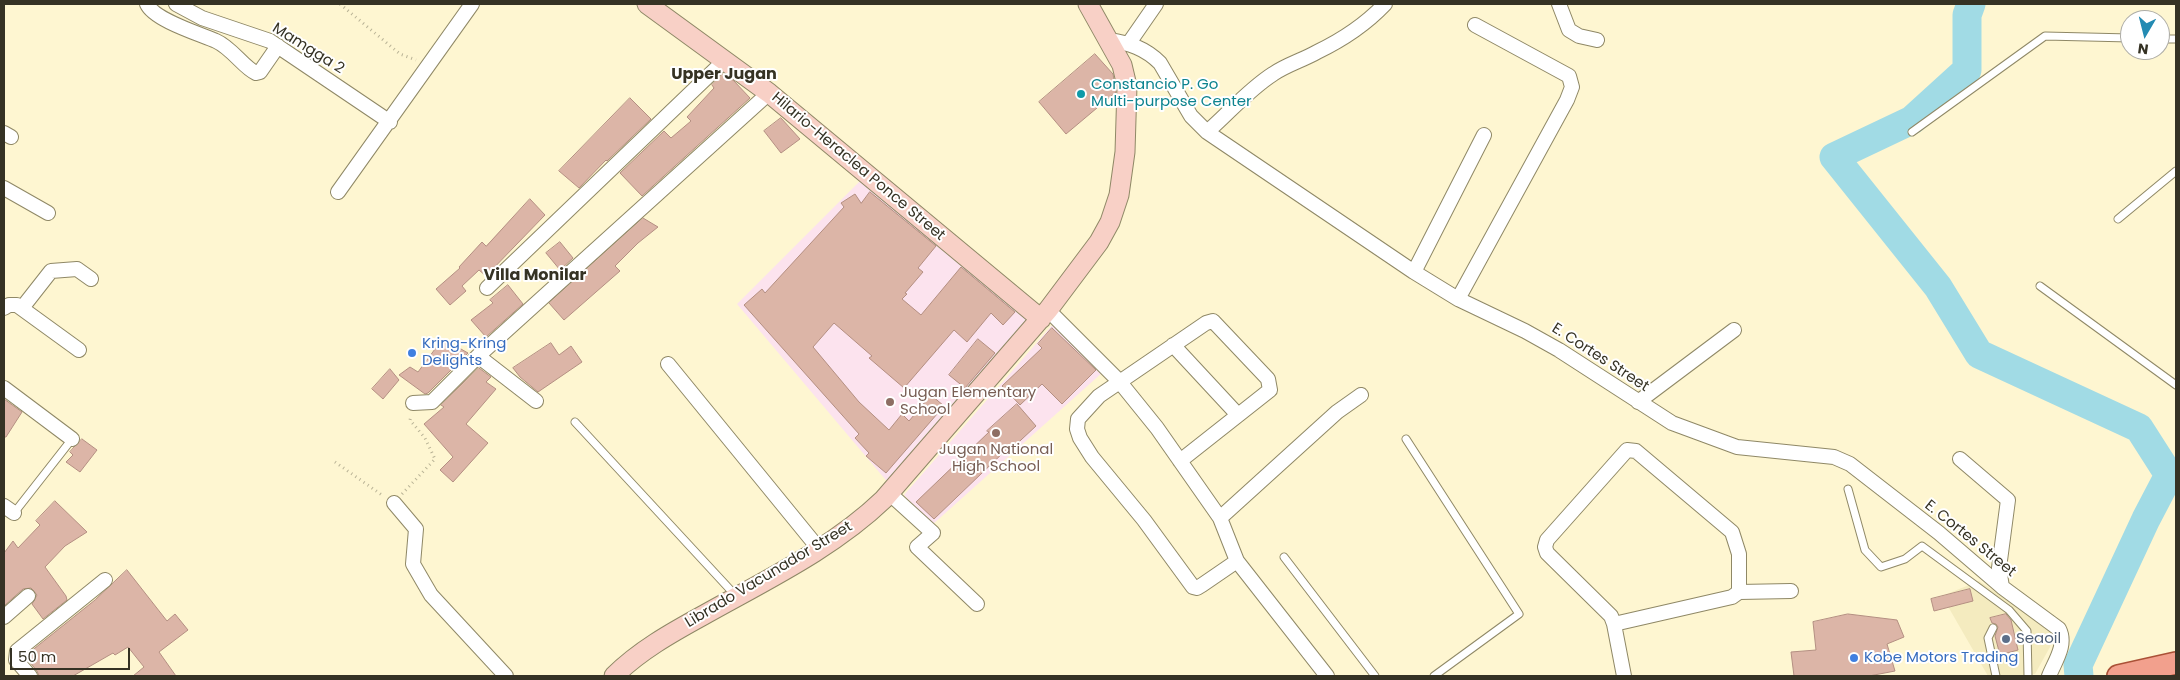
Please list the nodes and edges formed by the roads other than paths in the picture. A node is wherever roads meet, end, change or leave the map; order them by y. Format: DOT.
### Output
graph roads {
  1 [pos="147,4"];
  2 [pos="176,4"];
  3 [pos="472,4"];
  4 [pos="647,4"];
  5 [pos="1088,4"];
  6 [pos="1156,4"];
  7 [pos="1385,4"];
  8 [pos="1559,4"];
  9 [pos="1475,25"];
  10 [pos="2120,38"];
  11 [pos="1109,40"];
  12 [pos="1597,40"];
  13 [pos="1128,43"];
  14 [pos="278,46"];
  15 [pos="724,60"];
  16 [pos="769,93"];
  17 [pos="390,122"];
  18 [pos="1207,132"];
  19 [pos="1912,132"];
  20 [pos="1484,135"];
  21 [pos="2176,171"];
  22 [pos="4,188"];
  23 [pos="338,192"];
  24 [pos="48,213"];
  25 [pos="2118,220"];
  26 [pos="1414,272"];
  27 [pos="91,279"];
  28 [pos="2040,286"];
  29 [pos="487,288"];
  30 [pos="1458,299"];
  31 [pos="4,308"];
  32 [pos="22,308"];
  33 [pos="1045,314"];
  34 [pos="1734,330"];
  35 [pos="1173,345"];
  36 [pos="79,350"];
  37 [pos="478,356"];
  38 [pos="668,364"];
  39 [pos="1119,381"];
  40 [pos="2176,385"];
  41 [pos="4,388"];
  42 [pos="1361,395"];
  43 [pos="536,401"];
  44 [pos="1638,402"];
  45 [pos="413,403"];
  46 [pos="1238,415"];
  47 [pos="575,422"];
  48 [pos="72,439"];
  49 [pos="1406,439"];
  50 [pos="1960,459"];
  51 [pos="1180,461"];
  52 [pos="1848,489"];
  53 [pos="889,493"];
  54 [pos="394,503"];
  55 [pos="9,509"];
  56 [pos="1220,518"];
  57 [pos="819,549"];
  58 [pos="1284,557"];
  59 [pos="1237,561"];
  60 [pos="105,580"];
  61 [pos="2002,587"];
  62 [pos="1791,591"];
  63 [pos="1739,592"];
  64 [pos="28,596"];
  65 [pos="736,596"];
  66 [pos="977,604"];
  67 [pos="4,617"];
  68 [pos="2012,623"];
  69 [pos="1614,624"];
  70 [pos="2021,626"];
  71 [pos="1993,628"];
  72 [pos="2176,663"];
  73 [pos="2176,675"];
  74 [pos="30,676"];
  75 [pos="506,676"];
  76 [pos="614,676"];
  77 [pos="1327,676"];
  78 [pos="1375,676"];
  79 [pos="1434,676"];
  80 [pos="1624,676"];
  81 [pos="1996,676"];
  82 [pos="2028,676"];
  83 [pos="2048,676"];
  84 [pos="2118,676"];
  85 [pos="2171,676"];
  1 -- 14 [label="street"];
  2 -- 14 [label="street, Mamgga 2"];
  3 -- 17 [label="street"];
  4 -- 15 [label="street, Hilario-Heraclea Ponce Street"];
  5 -- 11 [label="street, Librado Vacunador Street"];
  6 -- 13 [label="street"];
  7 -- 18 [label="street"];
  8 -- 12 [label="street"];
  9 -- 30 [label="street"];
  10 -- 19 [label="lane"];
  11 -- 13 [label="street, E. Cortes Street"];
  11 -- 33 [label="street, Librado Vacunador Street"];
  13 -- 18 [label="street, E. Cortes Street"];
  14 -- 17 [label="street, Mamgga 2"];
  15 -- 16 [label="street, Hilario-Heraclea Ponce Street"];
  15 -- 29 [label="street"];
  16 -- 33 [label="street, Hilario-Heraclea Ponce Street"];
  16 -- 37 [label="street"];
  17 -- 23 [label="street"];
  18 -- 26 [label="street, E. Cortes Street"];
  20 -- 26 [label="street"];
  21 -- 25 [label="lane"];
  22 -- 24 [label="street"];
  26 -- 30 [label="street, E. Cortes Street"];
  27 -- 32 [label="street"];
  28 -- 40 [label="lane"];
  30 -- 44 [label="street, E. Cortes Street"];
  31 -- 32 [label="street"];
  32 -- 36 [label="street"];
  33 -- 39 [label="street"];
  33 -- 53 [label="street, Librado Vacunador Street"];
  34 -- 44 [label="street"];
  35 -- 39 [label="street"];
  35 -- 46 [label="street"];
  35 -- 46 [label="street"];
  37 -- 43 [label="street"];
  37 -- 45 [label="street"];
  38 -- 57 [label="street"];
  39 -- 51 [label="street"];
  39 -- 59 [label="street"];
  41 -- 48 [label="street"];
  42 -- 56 [label="street"];
  44 -- 61 [label="street, E. Cortes Street"];
  46 -- 51 [label="street"];
  47 -- 65 [label="lane"];
  48 -- 55 [label="lane"];
  49 -- 79 [label="lane"];
  50 -- 61 [label="street"];
  51 -- 56 [label="street"];
  52 -- 70 [label="lane"];
  53 -- 57 [label="street, Librado Vacunador Street"];
  53 -- 66 [label="street"];
  54 -- 75 [label="street"];
  56 -- 59 [label="street"];
  57 -- 65 [label="street, Librado Vacunador Street"];
  58 -- 78 [label="lane"];
  59 -- 77 [label="street"];
  60 -- 74 [label="street"];
  61 -- 83 [label="street, E. Cortes Street"];
  62 -- 63 [label="street"];
  63 -- 69 [label="street"];
  63 -- 69 [label="street"];
  64 -- 67 [label="street"];
  65 -- 76 [label="street, Librado Vacunador Street"];
  68 -- 70 [label="lane"];
  69 -- 80 [label="street"];
  70 -- 82 [label="lane"];
  71 -- 81 [label="lane"];
  72 -- 84 [label="main road"];
  73 -- 85 [label="main road"];
}
